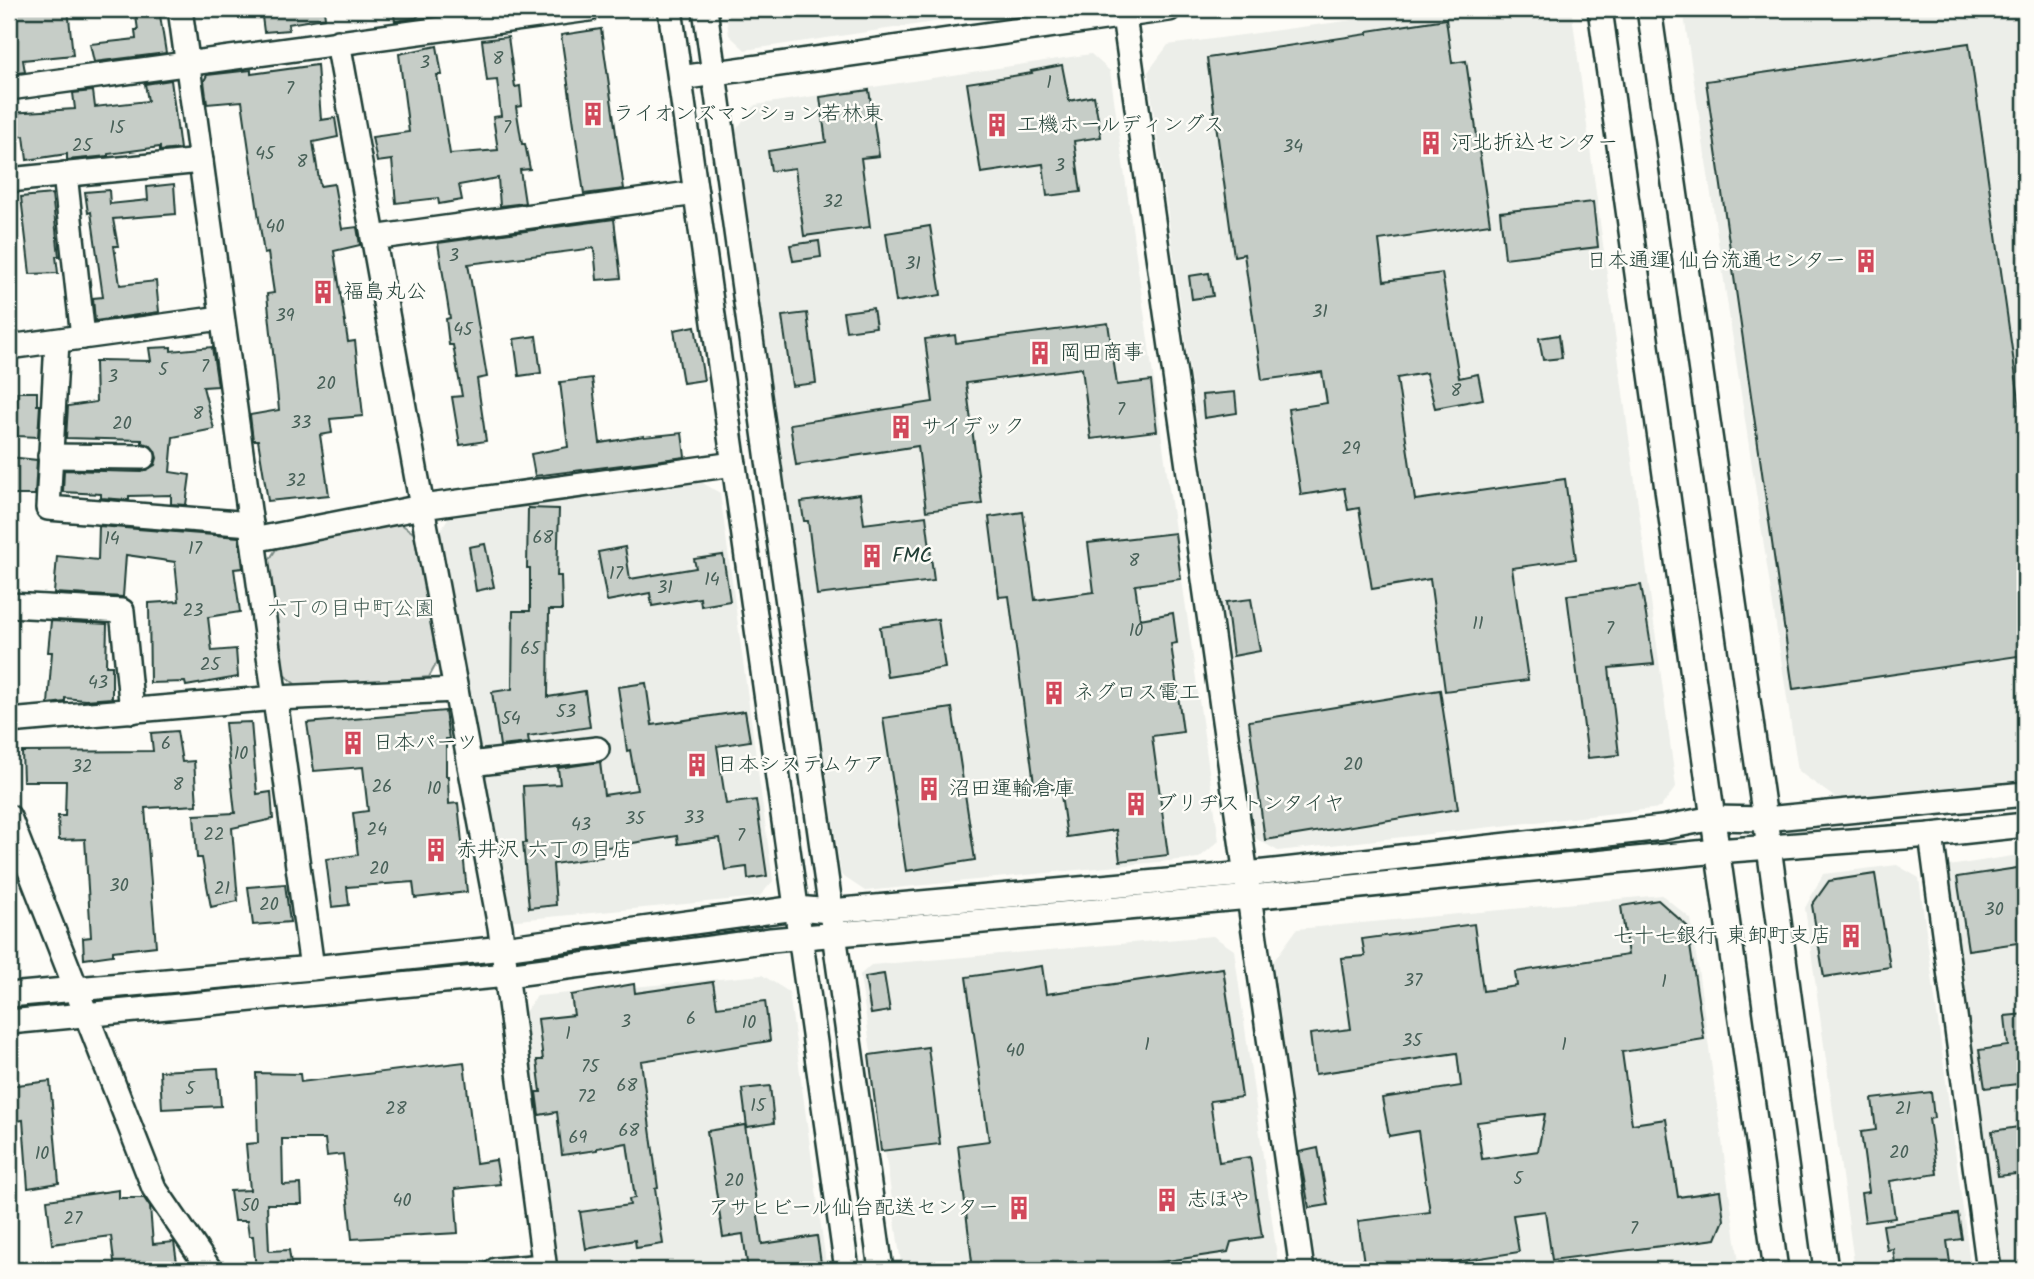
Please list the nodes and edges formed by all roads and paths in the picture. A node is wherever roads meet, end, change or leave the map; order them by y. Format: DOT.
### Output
graph roads {
  1 [pos="180,9"];
  2 [pos="589,9"];
  3 [pos="670,9"];
  4 [pos="705,9"];
  5 [pos="1169,9"];
  6 [pos="1600,9"];
  7 [pos="1649,9"];
  8 [pos="1123,12"];
  9 [pos="436,19"];
  10 [pos="338,43"];
  11 [pos="187,63"];
  12 [pos="715,73"];
  13 [pos="680,78"];
  14 [pos="9,88"];
  15 [pos="201,161"];
  16 [pos="65,174"];
  17 [pos="9,180"];
  18 [pos="696,193"];
  19 [pos="373,237"];
  20 [pos="222,318"];
  21 [pos="83,337"];
  22 [pos="57,341"];
  23 [pos="9,347"];
  24 [pos="50,456"];
  25 [pos="143,457"];
  26 [pos="734,464"];
  27 [pos="422,507"];
  28 [pos="252,532"];
  29 [pos="9,605"];
  30 [pos="456,690"];
  31 [pos="276,698"];
  32 [pos="132,711"];
  33 [pos="9,721"];
  34 [pos="597,749"];
  35 [pos="470,764"];
  36 [pos="2025,794"];
  37 [pos="1713,818"];
  38 [pos="1765,819"];
  39 [pos="10,822"];
  40 [pos="2025,825"];
  41 [pos="1931,835"];
  42 [pos="1769,847"];
  43 [pos="1717,851"];
  44 [pos="1246,874"];
  45 [pos="1250,897"];
  46 [pos="796,908"];
  47 [pos="831,911"];
  48 [pos="834,935"];
  49 [pos="801,937"];
  50 [pos="503,948"];
  51 [pos="312,968"];
  52 [pos="507,975"];
  53 [pos="75,989"];
  54 [pos="9,995"];
  55 [pos="85,1015"];
  56 [pos="9,1022"];
  57 [pos="545,1268"];
  58 [pos="210,1270"];
  59 [pos="496,1270"];
  60 [pos="847,1270"];
  61 [pos="881,1270"];
  62 [pos="1301,1270"];
  63 [pos="1776,1270"];
  64 [pos="1826,1270"];
  65 [pos="1989,1270"];
  1 -- 11 [label="street"];
  2 -- 9 [label="street"];
  3 -- 13 [label="street"];
  4 -- 12 [label="street"];
  5 -- 8 [label="street"];
  6 -- 37 [label="street"];
  7 -- 38 [label="street"];
  8 -- 12 [label="street"];
  8 -- 44 [label="street"];
  9 -- 10 [label="street"];
  10 -- 11 [label="street"];
  10 -- 19 [label="street"];
  11 -- 14 [label="street"];
  11 -- 15 [label="street"];
  12 -- 13 [label="street"];
  12 -- 47 [label="street"];
  13 -- 18 [label="street"];
  15 -- 16 [label="street"];
  15 -- 20 [label="street"];
  16 -- 17 [label="street"];
  16 -- 21 [label="street"];
  18 -- 19 [label="street"];
  18 -- 26 [label="street"];
  19 -- 27 [label="street"];
  20 -- 21 [label="street"];
  20 -- 28 [label="street"];
  21 -- 22 [label="street"];
  22 -- 23 [label="street"];
  22 -- 24 [label="street"];
  24 -- 25 [label="street"];
  24 -- 28 [label="street"];
  26 -- 27 [label="street"];
  26 -- 46 [label="street"];
  27 -- 28 [label="street"];
  27 -- 30 [label="street"];
  28 -- 31 [label="street"];
  29 -- 32 [label="street"];
  30 -- 31 [label="street"];
  30 -- 35 [label="street"];
  31 -- 32 [label="street"];
  31 -- 51 [label="street"];
  32 -- 33 [label="street"];
  34 -- 35 [label="street"];
  35 -- 50 [label="street"];
  36 -- 38 [label="street"];
  37 -- 38 [label="street"];
  37 -- 43 [label="street"];
  37 -- 44 [label="street"];
  38 -- 42 [label="street"];
  39 -- 53 [label="street"];
  40 -- 41 [label="street"];
  41 -- 42 [label="street"];
  41 -- 65 [label="street"];
  42 -- 43 [label="street"];
  42 -- 64 [label="street"];
  43 -- 45 [label="street"];
  43 -- 63 [label="street"];
  44 -- 45 [label="street"];
  44 -- 47 [label="street"];
  45 -- 48 [label="street"];
  45 -- 62 [label="street"];
  46 -- 47 [label="street"];
  46 -- 49 [label="street"];
  46 -- 50 [label="street"];
  47 -- 48 [label="street"];
  48 -- 49 [label="street"];
  48 -- 61 [label="street"];
  49 -- 52 [label="street"];
  49 -- 60 [label="street"];
  50 -- 51 [label="street"];
  50 -- 52 [label="street"];
  51 -- 53 [label="street"];
  52 -- 55 [label="street"];
  52 -- 57 [label="street"];
  53 -- 54 [label="street"];
  53 -- 55 [label="street"];
  55 -- 56 [label="street"];
  55 -- 58 [label="street"];
  57 -- 59 [label="street"];
}
